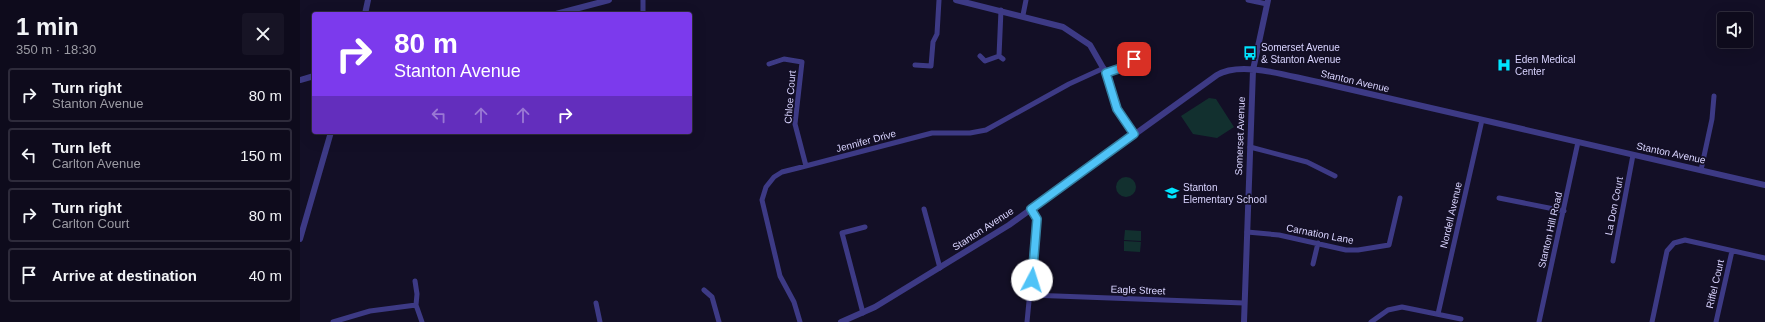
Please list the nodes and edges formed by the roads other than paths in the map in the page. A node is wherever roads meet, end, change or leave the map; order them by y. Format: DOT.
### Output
graph roads {
  1 [pos="368,0"];
  2 [pos="609,0"];
  3 [pos="643,0"];
  4 [pos="939,0"];
  5 [pos="956,0"];
  6 [pos="1026,0"];
  7 [pos="1248,0"];
  8 [pos="1267,2"];
  9 [pos="1001,10"];
  10 [pos="365,12"];
  11 [pos="564,12"];
  12 [pos="642,12"];
  13 [pos="1023,15"];
  14 [pos="1135,55"];
  15 [pos="980,56"];
  16 [pos="769,64"];
  17 [pos="915,65"];
  18 [pos="1252,70"];
  19 [pos="1105,71"];
  20 [pos="312,77"];
  21 [pos="300,80"];
  22 [pos="1714,96"];
  23 [pos="1482,120"];
  24 [pos="330,134"];
  25 [pos="1134,134"];
  26 [pos="1578,142"];
  27 [pos="1250,147"];
  28 [pos="1633,155"];
  29 [pos="806,166"];
  30 [pos="1701,170"];
  31 [pos="1335,176"];
  32 [pos="1765,185"];
  33 [pos="1400,198"];
  34 [pos="1499,198"];
  35 [pos="924,209"];
  36 [pos="1031,209"];
  37 [pos="1564,211"];
  38 [pos="865,227"];
  39 [pos="1247,232"];
  40 [pos="300,239"];
  41 [pos="1318,244"];
  42 [pos="1732,251"];
  43 [pos="1765,258"];
  44 [pos="1613,260"];
  45 [pos="1313,264"];
  46 [pos="940,268"];
  47 [pos="415,281"];
  48 [pos="704,290"];
  49 [pos="1030,295"];
  50 [pos="596,303"];
  51 [pos="1244,303"];
  52 [pos="416,305"];
  53 [pos="864,313"];
  54 [pos="1438,314"];
  55 [pos="1461,319"];
  56 [pos="333,322"];
  57 [pos="422,322"];
  58 [pos="600,322"];
  59 [pos="719,322"];
  60 [pos="800,322"];
  61 [pos="841,322"];
  62 [pos="1027,322"];
  63 [pos="1244,322"];
  64 [pos="1371,322"];
  65 [pos="1538,322"];
  66 [pos="1652,322"];
  67 [pos="1716,322"];
  1 -- 10 [label="street"];
  2 -- 11 [label="street"];
  3 -- 12 [label="street"];
  4 -- 17 [label="street"];
  5 -- 9 [label="street"];
  6 -- 13 [label="street"];
  7 -- 8 [label="street"];
  8 -- 18 [label="street, Somerset Avenue"];
  9 -- 13 [label="street"];
  9 -- 15 [label="street"];
  13 -- 19 [label="street"];
  14 -- 19 [label="street, Jennifer Drive"];
  16 -- 29 [label="street, Chloe Court"];
  18 -- 23 [label="street, Stanton Avenue"];
  18 -- 25 [label="street, Stanton Avenue"];
  18 -- 27 [label="street, Somerset Avenue"];
  19 -- 25 [label="street"];
  19 -- 29 [label="street, Jennifer Drive"];
  20 -- 21 [label="street"];
  22 -- 30 [label="street"];
  23 -- 26 [label="street, Stanton Avenue"];
  23 -- 54 [label="street, Nordell Avenue"];
  24 -- 40 [label="street"];
  25 -- 36 [label="street, Stanton Avenue"];
  26 -- 28 [label="street, Stanton Avenue"];
  26 -- 37 [label="street, Stanton Hill Road"];
  27 -- 31 [label="street"];
  27 -- 39 [label="street, Somerset Avenue"];
  28 -- 30 [label="street, Stanton Avenue"];
  28 -- 44 [label="street, La Don Court"];
  29 -- 60 [label="street, Jennifer Drive"];
  30 -- 32 [label="street, Stanton Avenue"];
  33 -- 41 [label="street, Carnation Lane"];
  34 -- 37 [label="street"];
  35 -- 46 [label="street"];
  36 -- 46 [label="street, Stanton Avenue"];
  36 -- 49 [label="street"];
  37 -- 65 [label="street, Stanton Hill Road"];
  38 -- 53 [label="street"];
  39 -- 41 [label="street, Carnation Lane"];
  39 -- 51 [label="street, Somerset Avenue"];
  41 -- 45 [label="street"];
  42 -- 43 [label="street"];
  42 -- 66 [label="street"];
  42 -- 67 [label="street, Riffel Court"];
  46 -- 53 [label="street, Stanton Avenue"];
  47 -- 52 [label="street"];
  48 -- 59 [label="street"];
  49 -- 51 [label="street, Eagle Street"];
  49 -- 62 [label="street"];
  50 -- 58 [label="street"];
  51 -- 63 [label="street, Somerset Avenue"];
  52 -- 56 [label="street"];
  52 -- 57 [label="street"];
  53 -- 61 [label="street, Stanton Avenue"];
  54 -- 55 [label="street"];
  54 -- 64 [label="street"];
}
